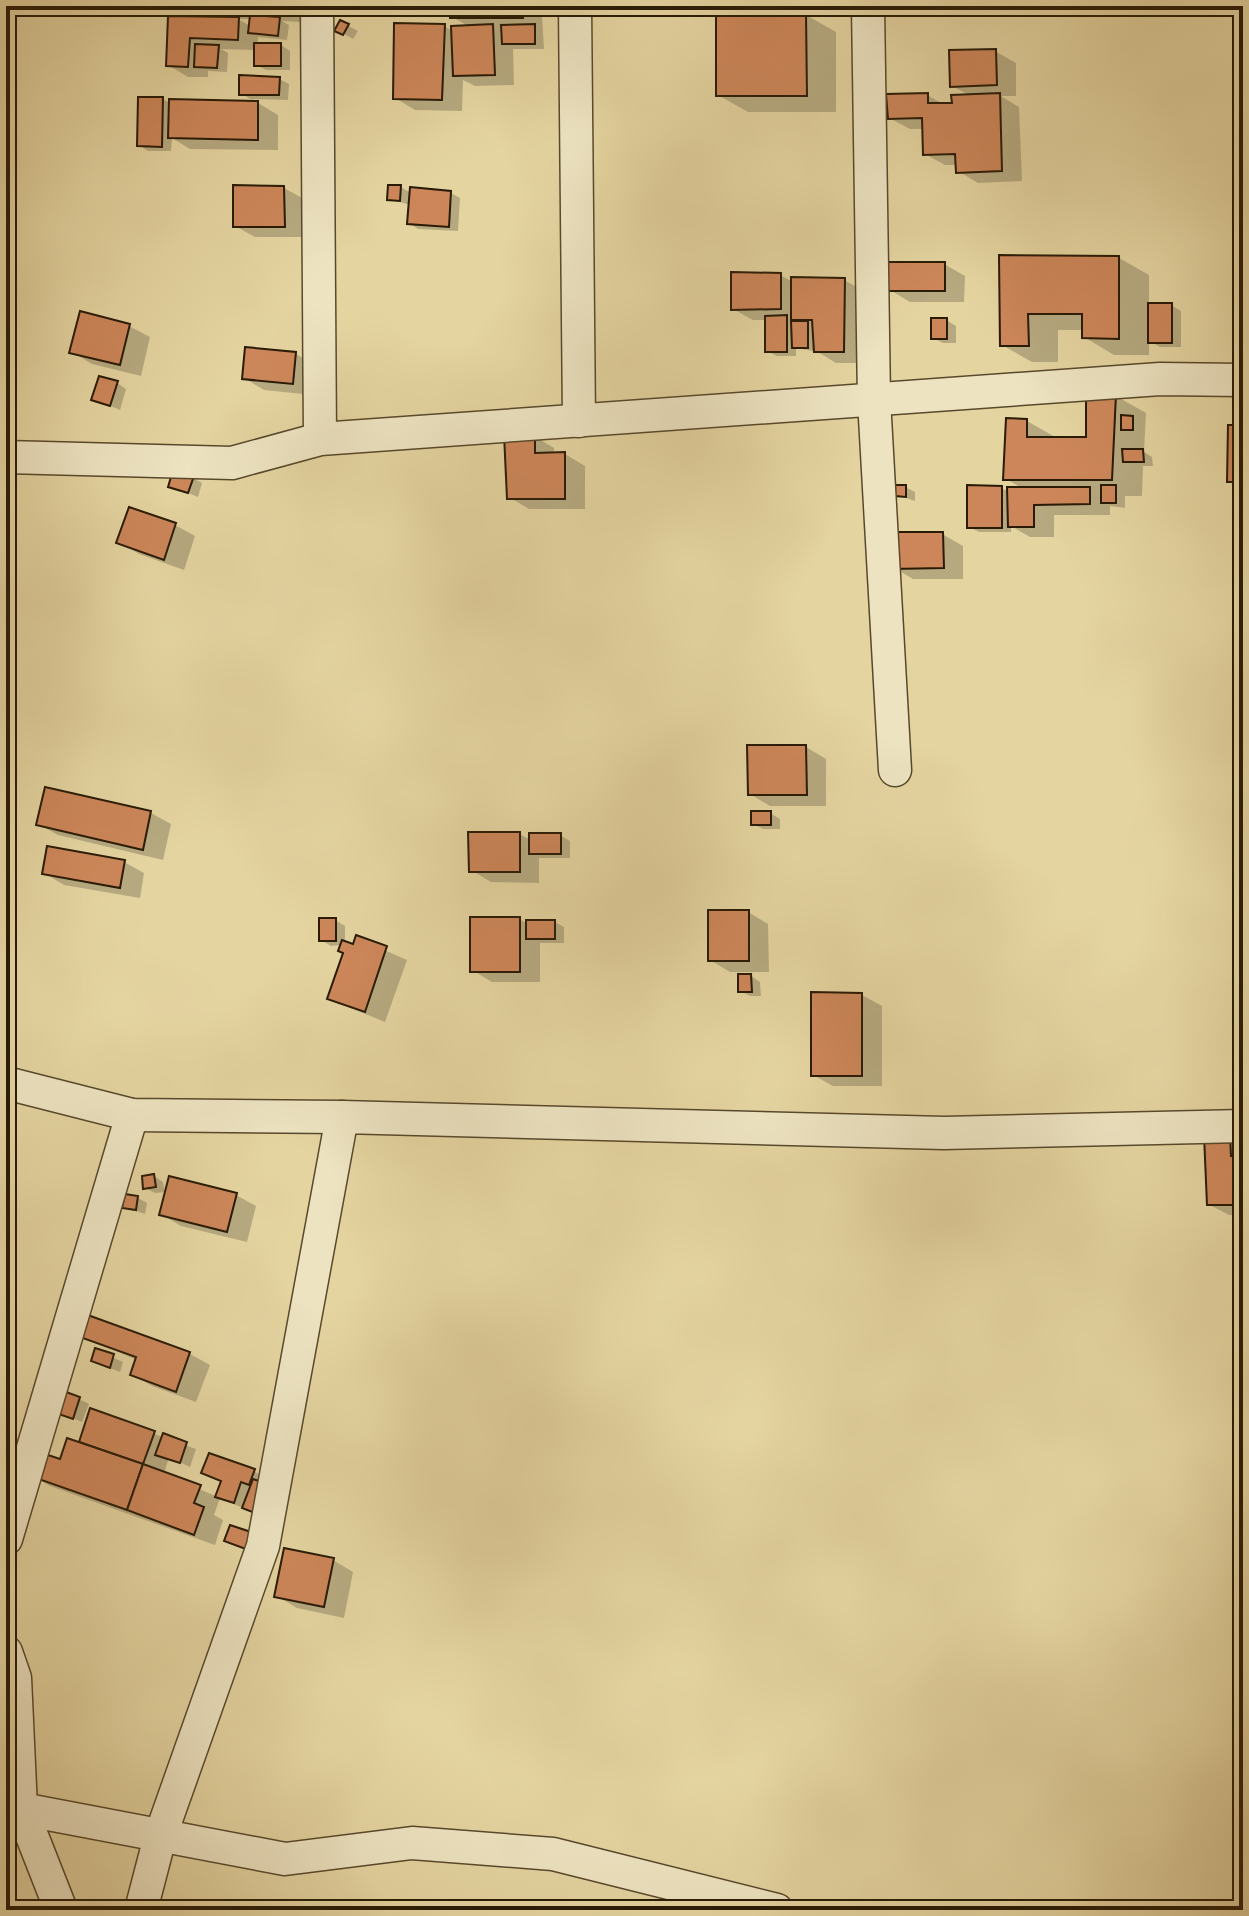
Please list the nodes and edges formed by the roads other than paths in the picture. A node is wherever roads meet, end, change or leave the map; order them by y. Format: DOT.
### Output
graph roads {
  1 [pos="317,6"];
  2 [pos="575,6"];
  3 [pos="868,6"];
  4 [pos="1243,380"];
  5 [pos="874,400"];
  6 [pos="579,421"];
  7 [pos="320,439"];
  8 [pos="7,460"];
  9 [pos="895,770"];
  10 [pos="6,1083"];
  11 [pos="132,1115"];
  12 [pos="342,1117"];
  13 [pos="1243,1126"];
  14 [pos="6,1539"];
  15 [pos="6,1652"];
  16 [pos="11,1812"];
  17 [pos="160,1837"];
  18 [pos="61,1910"];
  19 [pos="141,1910"];
  20 [pos="777,1910"];
  1 -- 7 [label="street"];
  2 -- 6 [label="street"];
  3 -- 5 [label="street"];
  4 -- 5 [label="street"];
  5 -- 6 [label="street"];
  5 -- 9 [label="street"];
  6 -- 7 [label="street"];
  7 -- 8 [label="street"];
  10 -- 11 [label="street"];
  11 -- 12 [label="street"];
  11 -- 14 [label="street"];
  12 -- 13 [label="street"];
  12 -- 17 [label="street"];
  15 -- 16 [label="street"];
  16 -- 17 [label="street"];
  16 -- 18 [label="street"];
  17 -- 19 [label="street"];
  17 -- 20 [label="street"];
}
